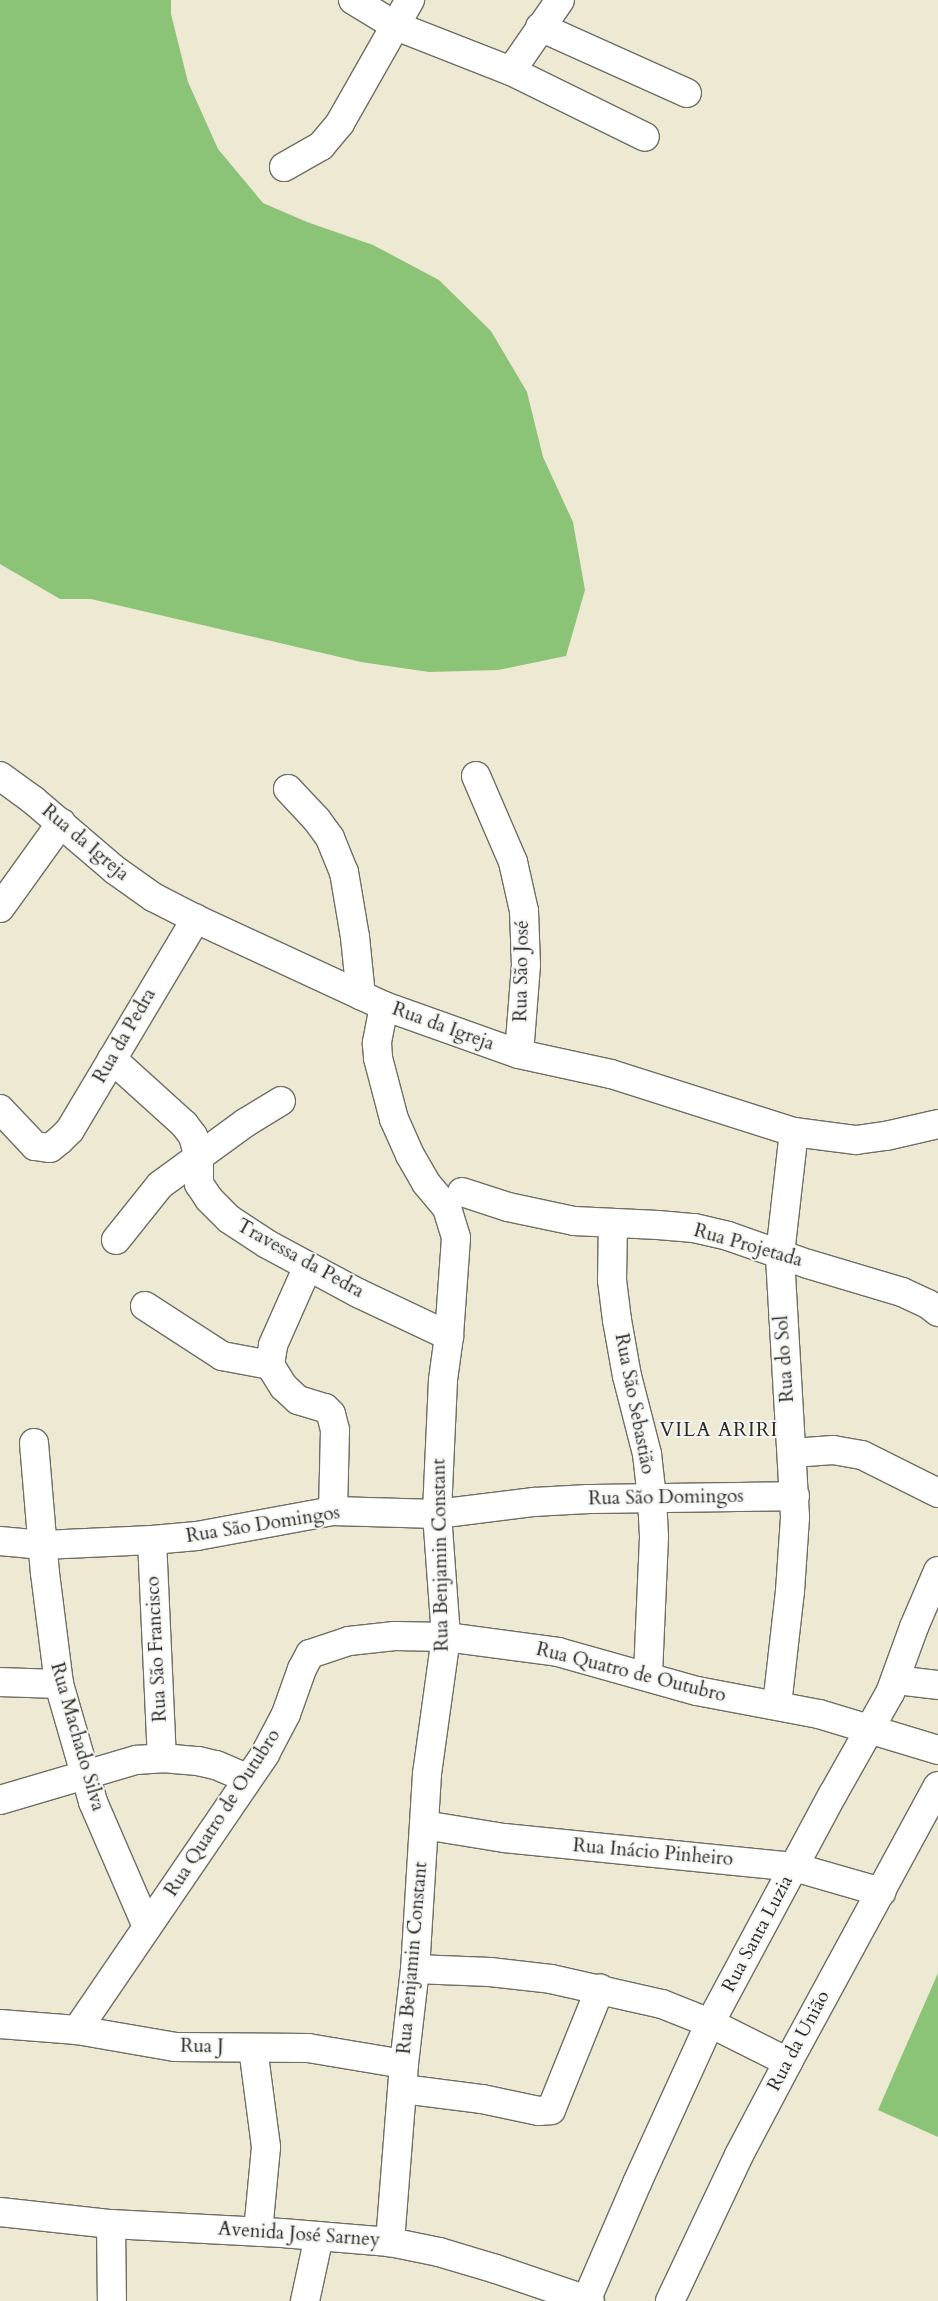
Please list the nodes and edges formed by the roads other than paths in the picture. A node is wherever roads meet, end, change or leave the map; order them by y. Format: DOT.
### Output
graph roads {
  1 [pos="353,0"];
  2 [pos="410,0"];
  3 [pos="560,0"];
  4 [pos="396,26"];
  5 [pos="540,27"];
  6 [pos="511,71"];
  7 [pos="687,93"];
  8 [pos="645,137"];
  9 [pos="284,167"];
  10 [pos="0,776"];
  11 [pos="476,776"];
  12 [pos="288,789"];
  13 [pos="61,823"];
  14 [pos="0,908"];
  15 [pos="196,919"];
  16 [pos="372,1001"];
  17 [pos="519,1054"];
  18 [pos="112,1059"];
  19 [pos="280,1101"];
  20 [pos="0,1108"];
  21 [pos="938,1124"];
  22 [pos="794,1132"];
  23 [pos="199,1159"];
  24 [pos="462,1192"];
  25 [pos="613,1223"];
  26 [pos="116,1240"];
  27 [pos="780,1254"];
  28 [pos="308,1266"];
  29 [pos="145,1306"];
  30 [pos="938,1312"];
  31 [pos="449,1336"];
  32 [pos="270,1364"];
  33 [pos="34,1443"];
  34 [pos="793,1453"];
  35 [pos="938,1493"];
  36 [pos="795,1496"];
  37 [pos="652,1498"];
  38 [pos="333,1511"];
  39 [pos="437,1514"];
  40 [pos="152,1540"];
  41 [pos="0,1541"];
  42 [pos="43,1545"];
  43 [pos="938,1572"];
  44 [pos="446,1637"];
  45 [pos="648,1677"];
  46 [pos="896,1680"];
  47 [pos="0,1682"];
  48 [pos="59,1684"];
  49 [pos="938,1685"];
  50 [pos="777,1705"];
  51 [pos="870,1729"];
  52 [pos="938,1750"];
  53 [pos="162,1758"];
  54 [pos="84,1774"];
  55 [pos="247,1778"];
  56 [pos="938,1786"];
  57 [pos="0,1800"];
  58 [pos="424,1825"];
  59 [pos="794,1867"];
  60 [pos="880,1892"];
  61 [pos="147,1927"];
  62 [pos="415,1969"];
  63 [pos="600,1989"];
  64 [pos="710,2023"];
  65 [pos="0,2024"];
  66 [pos="77,2030"];
  67 [pos="253,2048"];
  68 [pos="788,2062"];
  69 [pos="403,2077"];
  70 [pos="0,2212"];
  71 [pos="112,2224"];
  72 [pos="258,2232"];
  73 [pos="319,2236"];
  74 [pos="390,2242"];
  75 [pos="112,2301"];
  76 [pos="305,2301"];
  77 [pos="588,2301"];
  78 [pos="670,2301"];
  1 -- 4 [label="street"];
  2 -- 4 [label="street"];
  3 -- 5 [label="street"];
  4 -- 6 [label="street"];
  4 -- 9 [label="street"];
  5 -- 6 [label="street"];
  5 -- 7 [label="street"];
  6 -- 8 [label="street"];
  10 -- 13 [label="street, Rua da Igreja"];
  11 -- 17 [label="street, Rua São José"];
  12 -- 16 [label="street, Rua Benjamin Constant"];
  13 -- 14 [label="street"];
  13 -- 15 [label="street, Rua da Igreja"];
  15 -- 16 [label="street, Rua da Igreja"];
  15 -- 18 [label="street, Rua da Pedra"];
  16 -- 17 [label="street, Rua da Igreja"];
  16 -- 31 [label="street, Rua Benjamin Constant"];
  17 -- 22 [label="street, Rua da Igreja"];
  18 -- 20 [label="street, Rua da Pedra"];
  18 -- 23 [label="street, Travessa da Pedra"];
  19 -- 23 [label="street"];
  21 -- 22 [label="street, Rua da Igreja"];
  22 -- 27 [label="street, Rua do Sol"];
  23 -- 26 [label="street"];
  23 -- 28 [label="street, Travessa da Pedra"];
  24 -- 25 [label="street, Rua Projetada"];
  25 -- 27 [label="street, Rua Projetada"];
  25 -- 37 [label="street, Rua São Sebastião"];
  27 -- 30 [label="street, Rua Projetada"];
  27 -- 34 [label="street, Rua do Sol"];
  28 -- 31 [label="street, Travessa da Pedra"];
  28 -- 32 [label="street"];
  29 -- 32 [label="street"];
  31 -- 39 [label="street, Rua Benjamin Constant"];
  32 -- 38 [label="street"];
  33 -- 42 [label="street, Rua Machado Silva"];
  34 -- 35 [label="street"];
  34 -- 36 [label="street, Rua do Sol"];
  36 -- 37 [label="street, Rua São Domingos"];
  36 -- 50 [label="street, Rua do Sol"];
  37 -- 39 [label="street, Rua São Domingos"];
  37 -- 45 [label="street, Rua São Sebastião"];
  38 -- 39 [label="street, Rua São Domingos"];
  38 -- 40 [label="street, Rua São Domingos"];
  39 -- 44 [label="street, Rua Benjamin Constant"];
  40 -- 42 [label="street, Rua São Domingos"];
  40 -- 53 [label="street, Rua São Francisco"];
  41 -- 42 [label="street, Rua São Domingos"];
  42 -- 48 [label="street, Rua Machado Silva"];
  43 -- 46 [label="street, Rua Santa Luzia"];
  44 -- 45 [label="street, Rua Quatro de Outubro"];
  44 -- 55 [label="street, Rua Quatro de Outubro"];
  44 -- 58 [label="street, Rua Benjamin Constant"];
  45 -- 50 [label="street, Rua Quatro de Outubro"];
  46 -- 49 [label="street"];
  46 -- 51 [label="street, Rua Santa Luzia"];
  47 -- 48 [label="street"];
  48 -- 54 [label="street, Rua Machado Silva"];
  50 -- 51 [label="street, Rua Quatro de Outubro"];
  51 -- 52 [label="street, Rua Quatro de Outubro"];
  51 -- 59 [label="street, Rua Santa Luzia"];
  53 -- 54 [label="street"];
  53 -- 55 [label="street"];
  54 -- 57 [label="street"];
  54 -- 61 [label="street, Rua Machado Silva"];
  55 -- 61 [label="street, Rua Quatro de Outubro"];
  56 -- 60 [label="street, Rua da União"];
  58 -- 59 [label="street, Rua Inácio Pinheiro"];
  58 -- 62 [label="street, Rua Benjamin Constant"];
  59 -- 60 [label="street, Rua Inácio Pinheiro"];
  59 -- 64 [label="street, Rua Santa Luzia"];
  60 -- 68 [label="street, Rua da União"];
  61 -- 66 [label="street"];
  62 -- 63 [label="street"];
  62 -- 69 [label="street, Rua Benjamin Constant"];
  63 -- 64 [label="street"];
  63 -- 69 [label="street"];
  64 -- 68 [label="street"];
  64 -- 77 [label="street, Rua Santa Luzia"];
  65 -- 66 [label="street, Rua J"];
  66 -- 67 [label="street, Rua J"];
  67 -- 69 [label="street, Rua J"];
  67 -- 72 [label="street"];
  68 -- 78 [label="street, Rua da União"];
  69 -- 74 [label="street, Rua Benjamin Constant"];
  70 -- 71 [label="street, Avenida José Sarney"];
  71 -- 72 [label="street, Avenida José Sarney"];
  71 -- 75 [label="street"];
  72 -- 73 [label="street, Avenida José Sarney"];
  73 -- 74 [label="street, Avenida José Sarney"];
  73 -- 76 [label="street"];
  74 -- 77 [label="street, Avenida José Sarney"];
}
